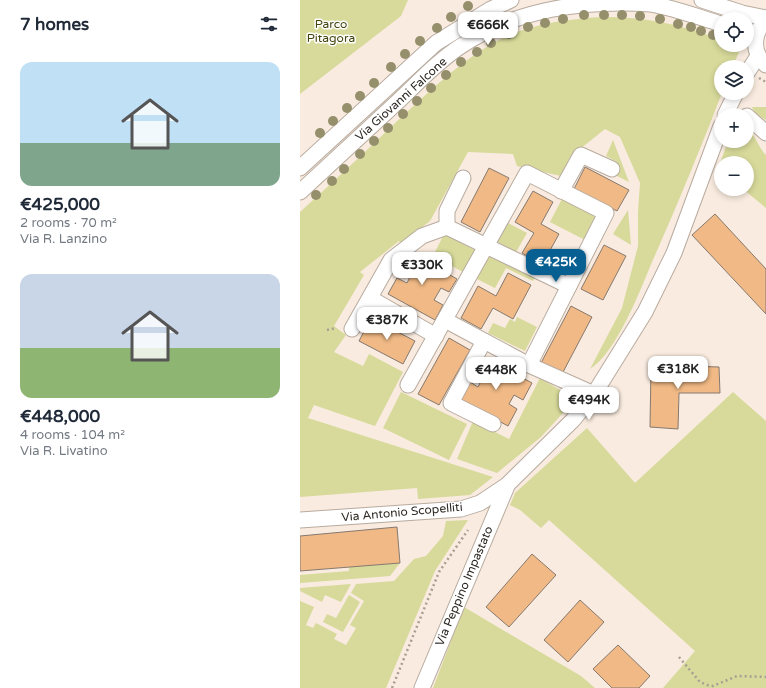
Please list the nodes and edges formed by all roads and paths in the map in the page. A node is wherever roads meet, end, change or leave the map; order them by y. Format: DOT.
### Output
graph roads {
  1 [pos="510,0"];
  2 [pos="702,0"];
  3 [pos="766,18"];
  4 [pos="766,21"];
  5 [pos="714,22"];
  6 [pos="756,50"];
  7 [pos="752,60"];
  8 [pos="754,123"];
  9 [pos="766,133"];
  10 [pos="714,145"];
  11 [pos="300,168"];
  12 [pos="612,169"];
  13 [pos="464,178"];
  14 [pos="561,190"];
  15 [pos="300,192"];
  16 [pos="447,227"];
  17 [pos="487,245"];
  18 [pos="569,286"];
  19 [pos="370,298"];
  20 [pos="445,320"];
  21 [pos="336,328"];
  22 [pos="352,329"];
  23 [pos="327,330"];
  24 [pos="436,336"];
  25 [pos="484,341"];
  26 [pos="529,365"];
  27 [pos="408,385"];
  28 [pos="594,394"];
  29 [pos="493,424"];
  30 [pos="507,485"];
  31 [pos="300,520"];
  32 [pos="468,530"];
  33 [pos="680,658"];
  34 [pos="766,677"];
  35 [pos="392,688"];
  36 [pos="422,688"];
  1 -- 11 [label="street, Via Giovanni Falcone"];
  2 -- 3 [label="street"];
  4 -- 6 [label="street"];
  5 -- 15 [label="street, Via Giovanni Falcone"];
  6 -- 7 [label="street"];
  8 -- 9 [label="street"];
  10 -- 28 [label="street, Via Antonio Scopelliti"];
  12 -- 14 [label="street"];
  13 -- 16 [label="street"];
  14 -- 17 [label="street"];
  14 -- 18 [label="street"];
  16 -- 17 [label="street"];
  16 -- 19 [label="street"];
  17 -- 18 [label="street"];
  17 -- 20 [label="street"];
  18 -- 26 [label="street"];
  19 -- 22 [label="street"];
  19 -- 24 [label="street"];
  20 -- 24 [label="street"];
  20 -- 25 [label="street"];
  21 -- 23 [label="path"];
  24 -- 27 [label="street"];
  25 -- 26 [label="street"];
  25 -- 29 [label="street"];
  26 -- 28 [label="street"];
  28 -- 30 [label="street, Via Antonio Scopelliti"];
  30 -- 31 [label="street, Via Antonio Scopelliti"];
  30 -- 36 [label="street, Via Peppino Impastato"];
  32 -- 35 [label="path"];
  33 -- 34 [label="path"];
}
